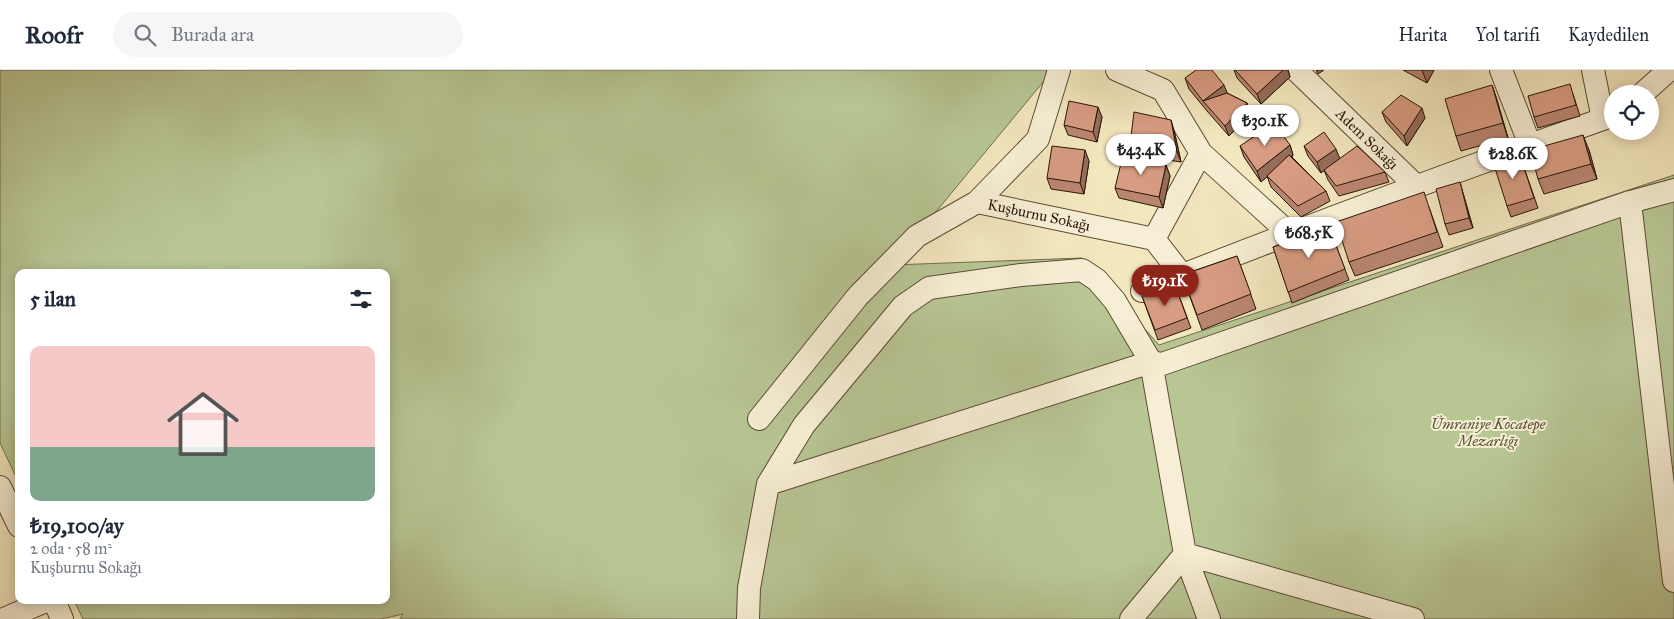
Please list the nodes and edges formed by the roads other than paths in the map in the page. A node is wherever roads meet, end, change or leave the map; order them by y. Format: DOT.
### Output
graph roads {
  1 [pos="1059,70"];
  2 [pos="1117,70"];
  3 [pos="1296,70"];
  4 [pos="1501,70"];
  5 [pos="1593,70"];
  6 [pos="1645,70"];
  7 [pos="1669,70"];
  8 [pos="1642,85"];
  9 [pos="1652,85"];
  10 [pos="1604,104"];
  11 [pos="1604,117"];
  12 [pos="1530,145"];
  13 [pos="1201,153"];
  14 [pos="1416,186"];
  15 [pos="1674,190"];
  16 [pos="977,202"];
  17 [pos="1630,202"];
  18 [pos="1290,234"];
  19 [pos="1154,239"];
  20 [pos="1182,275"];
  21 [pos="1142,291"];
  22 [pos="1151,362"];
  23 [pos="759,419"];
  24 [pos="768,484"];
  25 [pos="0,487"];
  26 [pos="15,518"];
  27 [pos="1185,554"];
  28 [pos="1674,581"];
  29 [pos="39,604"];
  30 [pos="56,604"];
  31 [pos="8,618"];
  32 [pos="62,619"];
  33 [pos="748,619"];
  34 [pos="1130,619"];
  35 [pos="1209,619"];
  36 [pos="1413,619"];
  1 -- 16 [label="street, Kuşburnu Sokağı"];
  2 -- 13 [label="street"];
  3 -- 14 [label="street, Adem Sokağı"];
  4 -- 12 [label="street"];
  5 -- 10 [label="street"];
  6 -- 8 [label="street"];
  7 -- 9 [label="street"];
  11 -- 12 [label="street"];
  12 -- 14 [label="street"];
  13 -- 18 [label="street"];
  13 -- 19 [label="street"];
  14 -- 18 [label="street"];
  15 -- 17 [label="street"];
  16 -- 19 [label="street, Kuşburnu Sokağı"];
  16 -- 23 [label="street"];
  17 -- 22 [label="street"];
  17 -- 28 [label="street"];
  18 -- 20 [label="street"];
  19 -- 20 [label="street"];
  20 -- 21 [label="street"];
  22 -- 24 [label="street"];
  22 -- 24 [label="street"];
  22 -- 27 [label="street"];
  24 -- 33 [label="street"];
  25 -- 26 [label="street"];
  27 -- 34 [label="street"];
  27 -- 35 [label="street"];
  27 -- 36 [label="street"];
  29 -- 31 [label="street"];
  30 -- 32 [label="street"];
}
